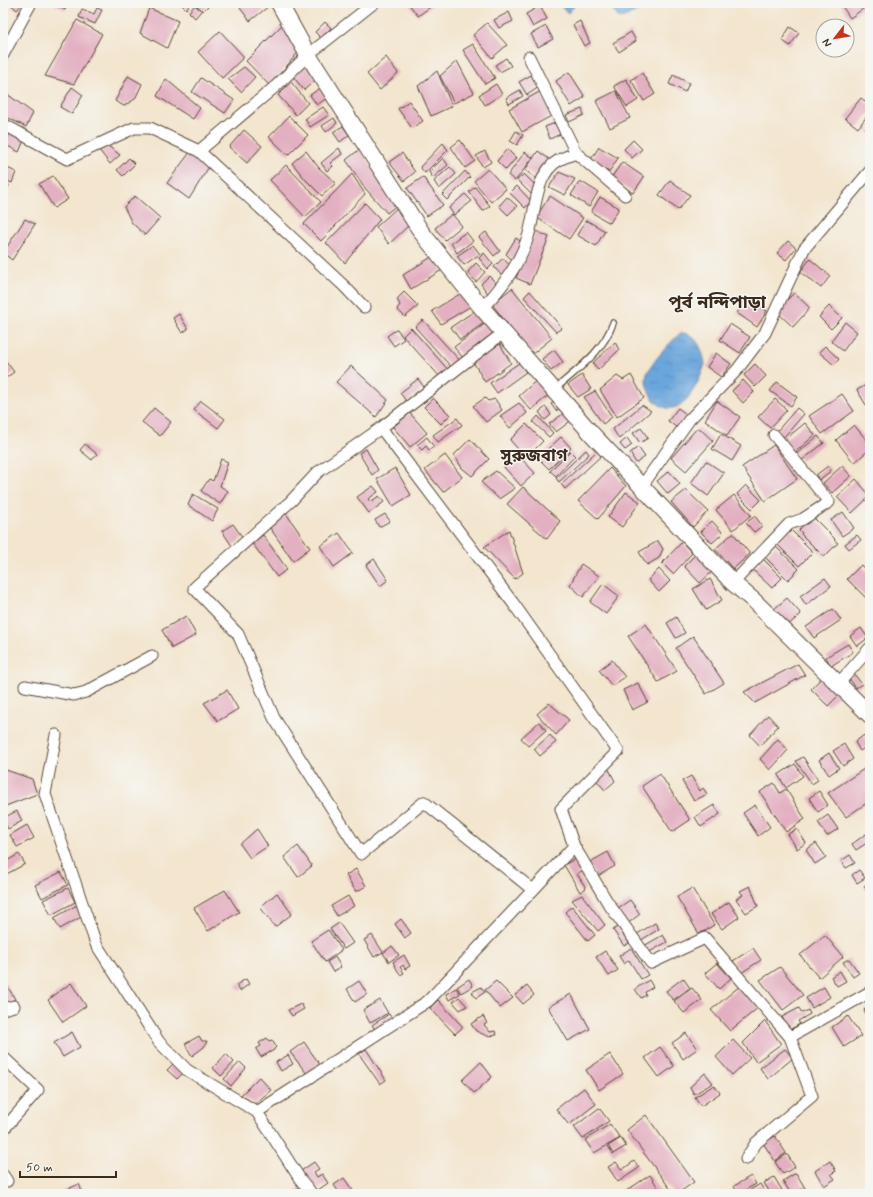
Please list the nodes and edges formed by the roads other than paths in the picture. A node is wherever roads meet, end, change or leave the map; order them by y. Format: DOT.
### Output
graph roads {
  1 [pos="31,3"];
  2 [pos="279,3"];
  3 [pos="374,3"];
  4 [pos="308,55"];
  5 [pos="3,56"];
  6 [pos="529,57"];
  7 [pos="3,124"];
  8 [pos="199,151"];
  9 [pos="576,153"];
  10 [pos="870,172"];
  11 [pos="626,195"];
  12 [pos="364,307"];
  13 [pos="482,308"];
  14 [pos="613,322"];
  15 [pos="503,333"];
  16 [pos="553,390"];
  17 [pos="381,428"];
  18 [pos="774,435"];
  19 [pos="642,486"];
  20 [pos="734,583"];
  21 [pos="870,648"];
  22 [pos="152,656"];
  23 [pos="839,683"];
  24 [pos="25,686"];
  25 [pos="870,715"];
  26 [pos="56,735"];
  27 [pos="574,846"];
  28 [pos="533,890"];
  29 [pos="870,992"];
  30 [pos="14,1006"];
  31 [pos="3,1009"];
  32 [pos="790,1037"];
  33 [pos="3,1057"];
  34 [pos="257,1112"];
  35 [pos="3,1130"];
  36 [pos="746,1160"];
  37 [pos="312,1194"];
  1 -- 5 [label="street"];
  2 -- 4 [label="street"];
  3 -- 4 [label="street"];
  4 -- 8 [label="street"];
  4 -- 13 [label="street"];
  6 -- 9 [label="street"];
  7 -- 8 [label="street"];
  8 -- 12 [label="street"];
  9 -- 11 [label="street"];
  9 -- 13 [label="street"];
  10 -- 19 [label="street"];
  13 -- 15 [label="street"];
  14 -- 16 [label="lane"];
  15 -- 16 [label="street"];
  15 -- 17 [label="street"];
  16 -- 19 [label="street"];
  17 -- 27 [label="street"];
  17 -- 28 [label="street"];
  18 -- 20 [label="street"];
  19 -- 20 [label="street"];
  20 -- 23 [label="street"];
  21 -- 23 [label="street"];
  22 -- 24 [label="street"];
  23 -- 25 [label="street"];
  26 -- 34 [label="street"];
  27 -- 28 [label="street"];
  27 -- 32 [label="street"];
  28 -- 34 [label="street"];
  29 -- 32 [label="street"];
  30 -- 31 [label="street"];
  32 -- 36 [label="street"];
  33 -- 35 [label="street"];
  34 -- 37 [label="street"];
}
